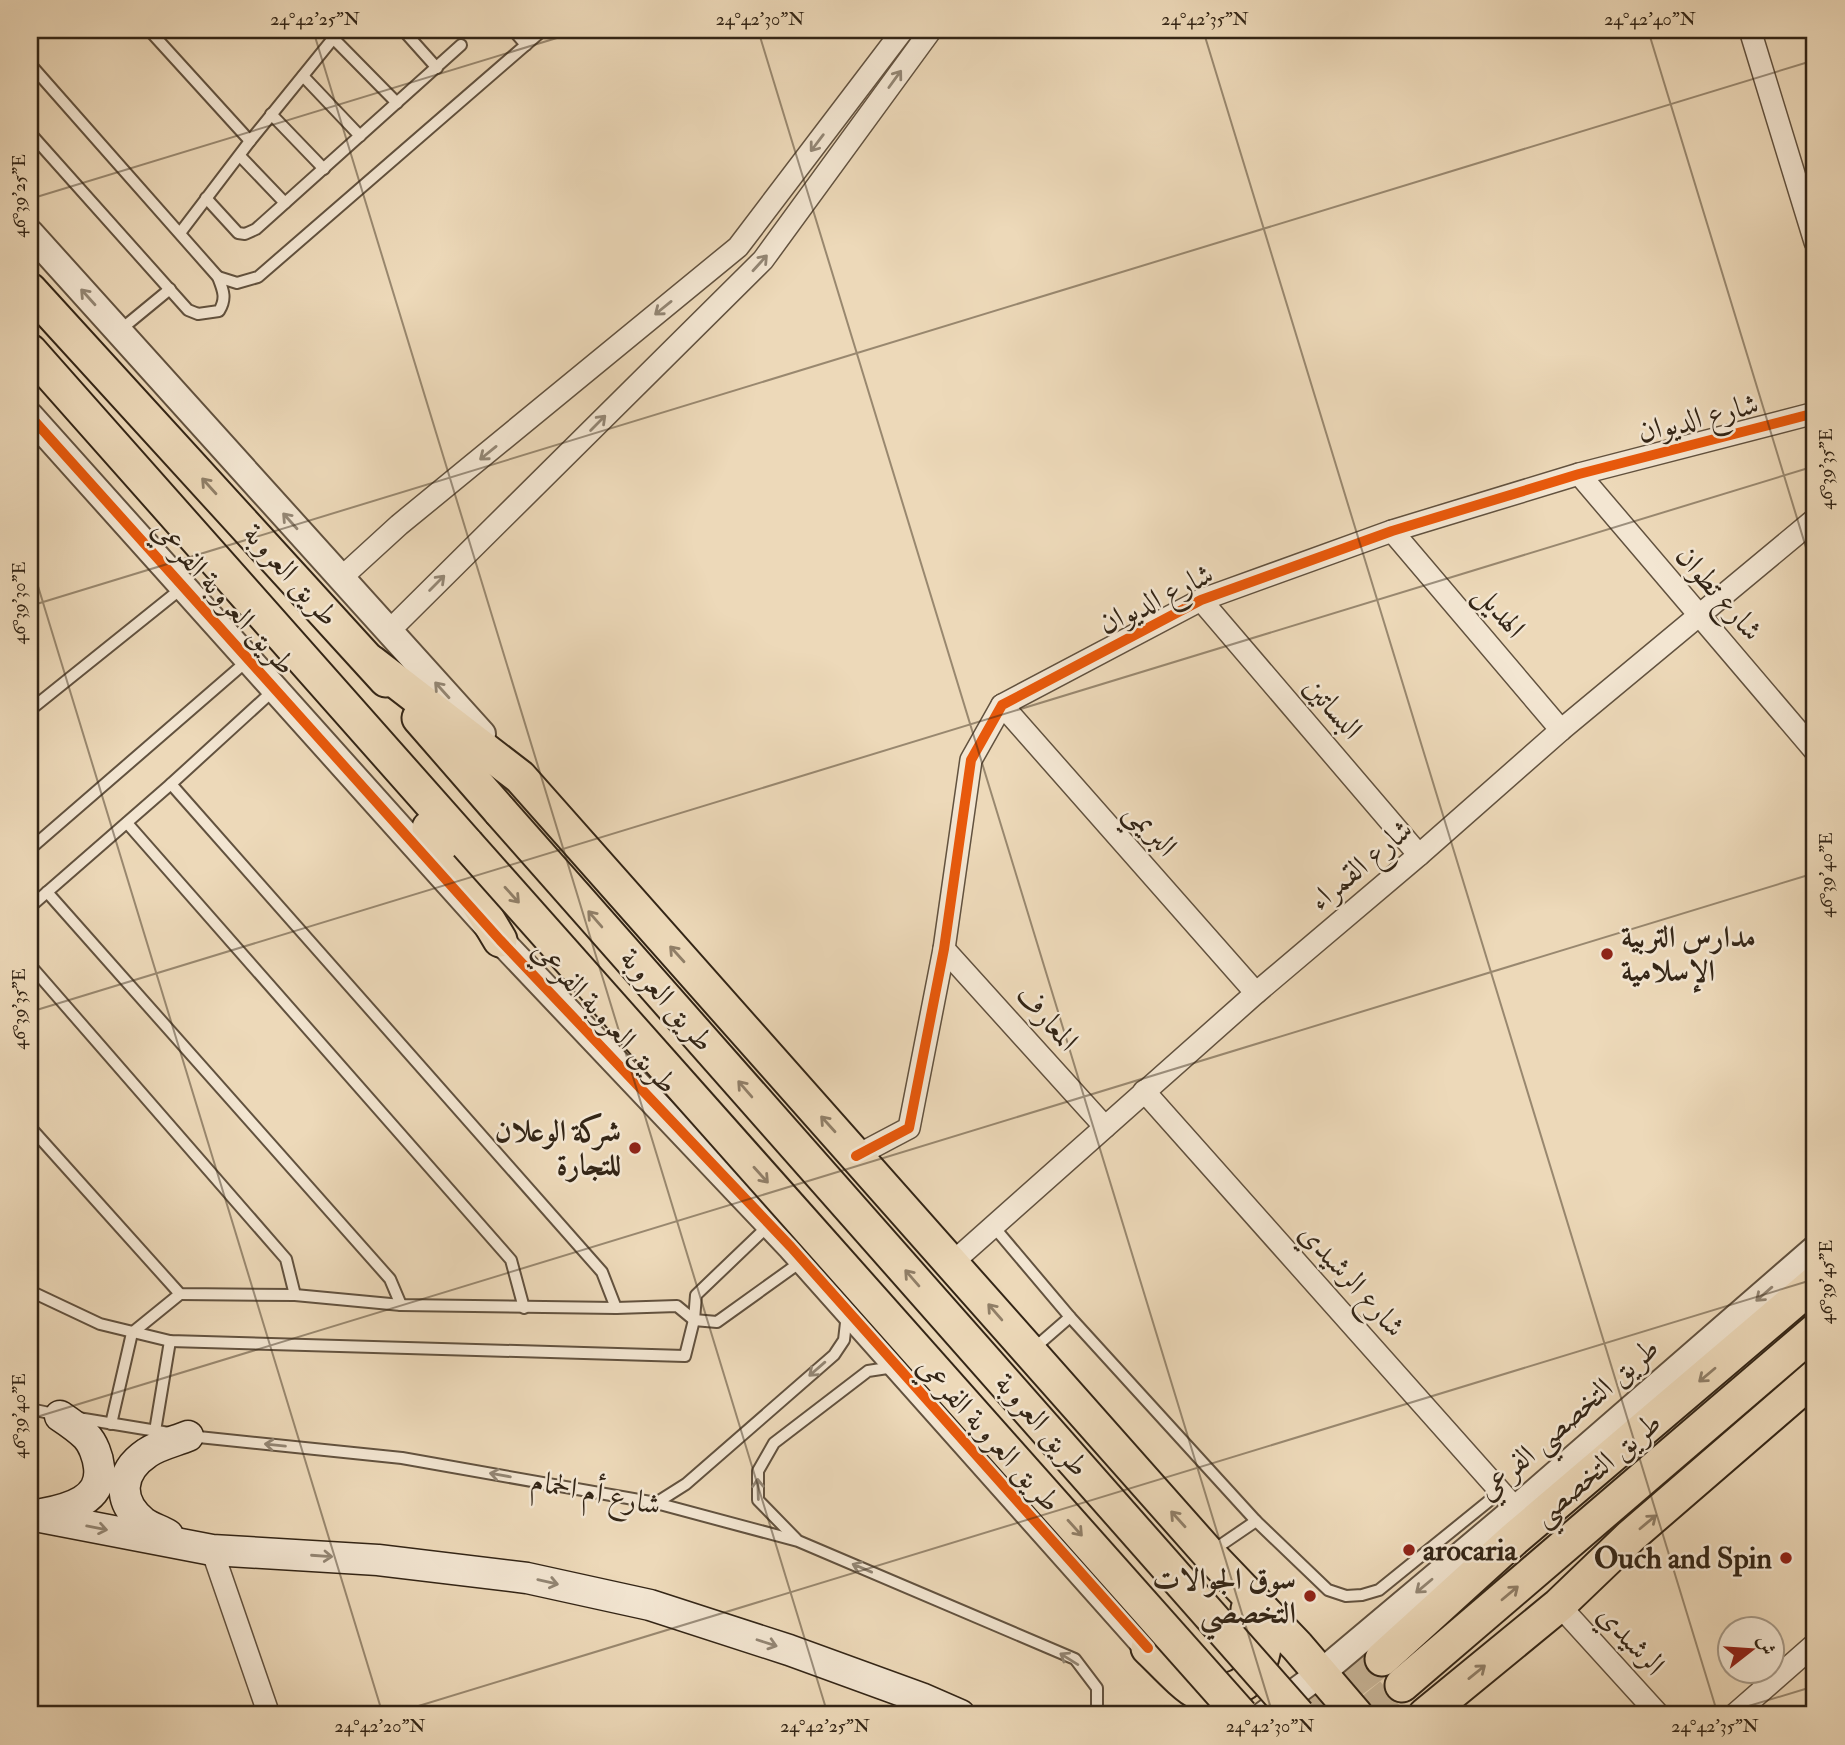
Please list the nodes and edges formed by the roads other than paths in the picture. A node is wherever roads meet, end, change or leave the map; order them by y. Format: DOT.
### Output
graph roads {
  1 [pos="149,30"];
  2 [pos="403,30"];
  3 [pos="513,30"];
  4 [pos="543,30"];
  5 [pos="903,30"];
  6 [pos="931,30"];
  7 [pos="1750,30"];
  8 [pos="336,34"];
  9 [pos="526,44"];
  10 [pos="461,45"];
  11 [pos="30,66"];
  12 [pos="437,68"];
  13 [pos="303,76"];
  14 [pos="397,103"];
  15 [pos="271,114"];
  16 [pos="30,133"];
  17 [pos="360,136"];
  18 [pos="250,141"];
  19 [pos="240,156"];
  20 [pos="324,169"];
  21 [pos="206,198"];
  22 [pos="285,203"];
  23 [pos="30,233"];
  24 [pos="180,233"];
  25 [pos="1815,242"];
  26 [pos="30,276"];
  27 [pos="218,277"];
  28 [pos="170,289"];
  29 [pos="30,290"];
  30 [pos="119,331"];
  31 [pos="78,342"];
  32 [pos="30,351"];
  33 [pos="30,366"];
  34 [pos="1815,413"];
  35 [pos="30,416"];
  36 [pos="100,430"];
  37 [pos="1578,474"];
  38 [pos="1815,519"];
  39 [pos="1392,531"];
  40 [pos="341,578"];
  41 [pos="181,588"];
  42 [pos="1201,600"];
  43 [pos="1698,615"];
  44 [pos="389,631"];
  45 [pos="248,660"];
  46 [pos="370,662"];
  47 [pos="275,690"];
  48 [pos="332,692"];
  49 [pos="1002,705"];
  50 [pos="30,710"];
  51 [pos="1562,730"];
  52 [pos="1815,751"];
  53 [pos="520,777"];
  54 [pos="171,785"];
  55 [pos="127,823"];
  56 [pos="30,849"];
  57 [pos="1419,855"];
  58 [pos="47,892"];
  59 [pos="30,907"];
  60 [pos="500,940"];
  61 [pos="944,949"];
  62 [pos="30,965"];
  63 [pos="1256,993"];
  64 [pos="1144,1091"];
  65 [pos="30,1127"];
  66 [pos="1105,1127"];
  67 [pos="856,1156"];
  68 [pos="769,1225"];
  69 [pos="994,1227"];
  70 [pos="1815,1249"];
  71 [pos="802,1260"];
  72 [pos="952,1264"];
  73 [pos="1815,1283"];
  74 [pos="30,1291"];
  75 [pos="180,1294"];
  76 [pos="295,1295"];
  77 [pos="401,1305"];
  78 [pos="524,1308"];
  79 [pos="616,1308"];
  80 [pos="847,1312"];
  81 [pos="1070,1317"];
  82 [pos="694,1320"];
  83 [pos="1815,1331"];
  84 [pos="132,1333"];
  85 [pos="170,1341"];
  86 [pos="1030,1352"];
  87 [pos="896,1366"];
  88 [pos="1815,1377"];
  89 [pos="30,1409"];
  90 [pos="60,1416"];
  91 [pos="111,1424"];
  92 [pos="155,1431"];
  93 [pos="188,1436"];
  94 [pos="1508,1501"];
  95 [pos="656,1503"];
  96 [pos="32,1515"];
  97 [pos="1256,1521"];
  98 [pos="798,1541"];
  99 [pos="197,1547"];
  100 [pos="1208,1553"];
  101 [pos="1559,1605"];
  102 [pos="1815,1644"];
  103 [pos="1148,1648"];
  104 [pos="1381,1659"];
  105 [pos="1321,1673"];
  106 [pos="1402,1685"];
  107 [pos="269,1715"];
  108 [pos="960,1715"];
  109 [pos="1097,1715"];
  110 [pos="1209,1715"];
  111 [pos="1241,1715"];
  112 [pos="1264,1715"];
  113 [pos="1298,1715"];
  114 [pos="1356,1715"];
  115 [pos="1425,1715"];
  116 [pos="1659,1715"];
  117 [pos="1734,1715"];
  1 -- 18 [label="lane"];
  2 -- 12 [label="lane"];
  3 -- 9 [label="lane"];
  4 -- 9 [label="lane"];
  5 -- 40 [label="street, one-way"];
  44 -- 6 [label="street, one-way"];
  7 -- 25 [label="street"];
  8 -- 13 [label="lane"];
  8 -- 14 [label="lane"];
  9 -- 27 [label="lane"];
  10 -- 12 [label="lane"];
  11 -- 24 [label="lane"];
  12 -- 14 [label="lane"];
  13 -- 15 [label="lane"];
  13 -- 17 [label="lane"];
  14 -- 17 [label="lane"];
  15 -- 18 [label="lane"];
  15 -- 20 [label="lane"];
  16 -- 28 [label="lane"];
  17 -- 20 [label="lane"];
  18 -- 19 [label="lane"];
  19 -- 21 [label="lane"];
  19 -- 22 [label="lane"];
  20 -- 22 [label="lane"];
  21 -- 22 [label="lane"];
  21 -- 24 [label="lane"];
  30 -- 23 [label="street, one-way"];
  24 -- 27 [label="lane"];
  26 -- 31 [label="street"];
  27 -- 28 [label="lane"];
  28 -- 30 [label="lane"];
  29 -- 31 [label="main road, طريق العروبة"];
  40 -- 30 [label="street, one-way"];
  46 -- 31 [label="main road, طريق العروبة, one-way"];
  32 -- 36 [label="main road, طريق العروبة"];
  33 -- 36 [label="street"];
  34 -- 37 [label="street, شارع الديوان"];
  35 -- 41 [label="street, طريق العروبة الفرعي"];
  36 -- 48 [label="main road, طريق العروبة"];
  37 -- 39 [label="street, شارع الديوان"];
  37 -- 43 [label="street, شارع تطوان"];
  38 -- 43 [label="street, شارع القمراء"];
  39 -- 42 [label="street, شارع الديوان"];
  39 -- 51 [label="street, الهديل"];
  40 -- 44 [label="street"];
  41 -- 45 [label="street, طريق العروبة الفرعي"];
  41 -- 50 [label="lane"];
  42 -- 49 [label="street, شارع الديوان"];
  42 -- 57 [label="street, البساتين"];
  43 -- 51 [label="street, شارع القمراء"];
  43 -- 52 [label="street, شارع تطوان"];
  53 -- 44 [label="street, one-way"];
  45 -- 47 [label="street, طريق العروبة الفرعي"];
  45 -- 56 [label="lane"];
  46 -- 53 [label="main road"];
  113 -- 46 [label="main road, طريق العروبة, one-way, bridge"];
  47 -- 54 [label="lane"];
  47 -- 60 [label="street, طريق العروبة الفرعي"];
  48 -- 60 [label="main road"];
  48 -- 111 [label="main road, طريق العروبة, one-way, bridge"];
  49 -- 61 [label="street"];
  49 -- 63 [label="street, البريمي"];
  51 -- 57 [label="street, شارع القمراء"];
  67 -- 53 [label="main road, one-way"];
  54 -- 55 [label="lane"];
  54 -- 79 [label="lane"];
  55 -- 58 [label="lane"];
  55 -- 78 [label="lane"];
  57 -- 63 [label="street, شارع القمراء"];
  58 -- 59 [label="lane"];
  58 -- 77 [label="lane"];
  60 -- 68 [label="street, طريق العروبة الفرعي"];
  61 -- 66 [label="street, المعارف"];
  61 -- 67 [label="street"];
  62 -- 76 [label="lane"];
  63 -- 64 [label="street, شارع القمراء"];
  64 -- 66 [label="street, شارع القمراء"];
  64 -- 94 [label="street, شارع الرشيدي"];
  65 -- 75 [label="lane"];
  66 -- 69 [label="street, شارع القمراء"];
  67 -- 72 [label="main road"];
  68 -- 71 [label="street, طريق العروبة الفرعي"];
  68 -- 82 [label="lane"];
  69 -- 72 [label="street, شارع القمراء"];
  69 -- 81 [label="lane"];
  70 -- 94 [label="street, طريق التخصصي الفرعي, one-way"];
  71 -- 80 [label="street, طريق العروبة الفرعي"];
  71 -- 82 [label="lane"];
  86 -- 72 [label="main road, one-way"];
  73 -- 104 [label="main road, طريق التخصصي, one-way"];
  74 -- 84 [label="lane"];
  75 -- 76 [label="lane"];
  75 -- 84 [label="lane"];
  76 -- 77 [label="lane"];
  77 -- 78 [label="lane"];
  78 -- 79 [label="lane"];
  79 -- 82 [label="lane"];
  80 -- 87 [label="street, طريق العروبة الفرعي"];
  80 -- 95 [label="lane, one-way"];
  81 -- 86 [label="lane"];
  81 -- 97 [label="lane"];
  82 -- 85 [label="lane"];
  106 -- 83 [label="main road, طريق التخصصي, one-way"];
  84 -- 85 [label="lane"];
  84 -- 91 [label="lane"];
  85 -- 92 [label="lane"];
  100 -- 86 [label="main road, one-way"];
  98 -- 87 [label="lane, one-way"];
  87 -- 103 [label="street, طريق العروبة الفرعي"];
  101 -- 88 [label="main road, one-way"];
  89 -- 90 [label="lane, شارع أم الحمام"];
  90 -- 91 [label="lane, شارع أم الحمام"];
  90 -- 96 [label="main road"];
  91 -- 92 [label="lane, شارع أم الحمام"];
  92 -- 93 [label="lane, شارع أم الحمام"];
  95 -- 93 [label="lane, شارع أم الحمام, one-way"];
  93 -- 99 [label="main road"];
  94 -- 97 [label="lane"];
  94 -- 105 [label="street, طريق التخصصي الفرعي, one-way"];
  95 -- 98 [label="lane, شارع أم الحمام"];
  96 -- 99 [label="main road, one-way"];
  97 -- 100 [label="lane"];
  109 -- 98 [label="lane, شارع أم الحمام, one-way"];
  99 -- 107 [label="street"];
  99 -- 108 [label="main road, one-way"];
  100 -- 103 [label="main road"];
  100 -- 105 [label="main road"];
  115 -- 101 [label="main road, one-way"];
  101 -- 116 [label="street, الرشيدي"];
  102 -- 117 [label="street"];
  103 -- 110 [label="main road"];
  105 -- 112 [label="street, طريق التخصصي الفرعي"];
  105 -- 114 [label="main road"];
}
